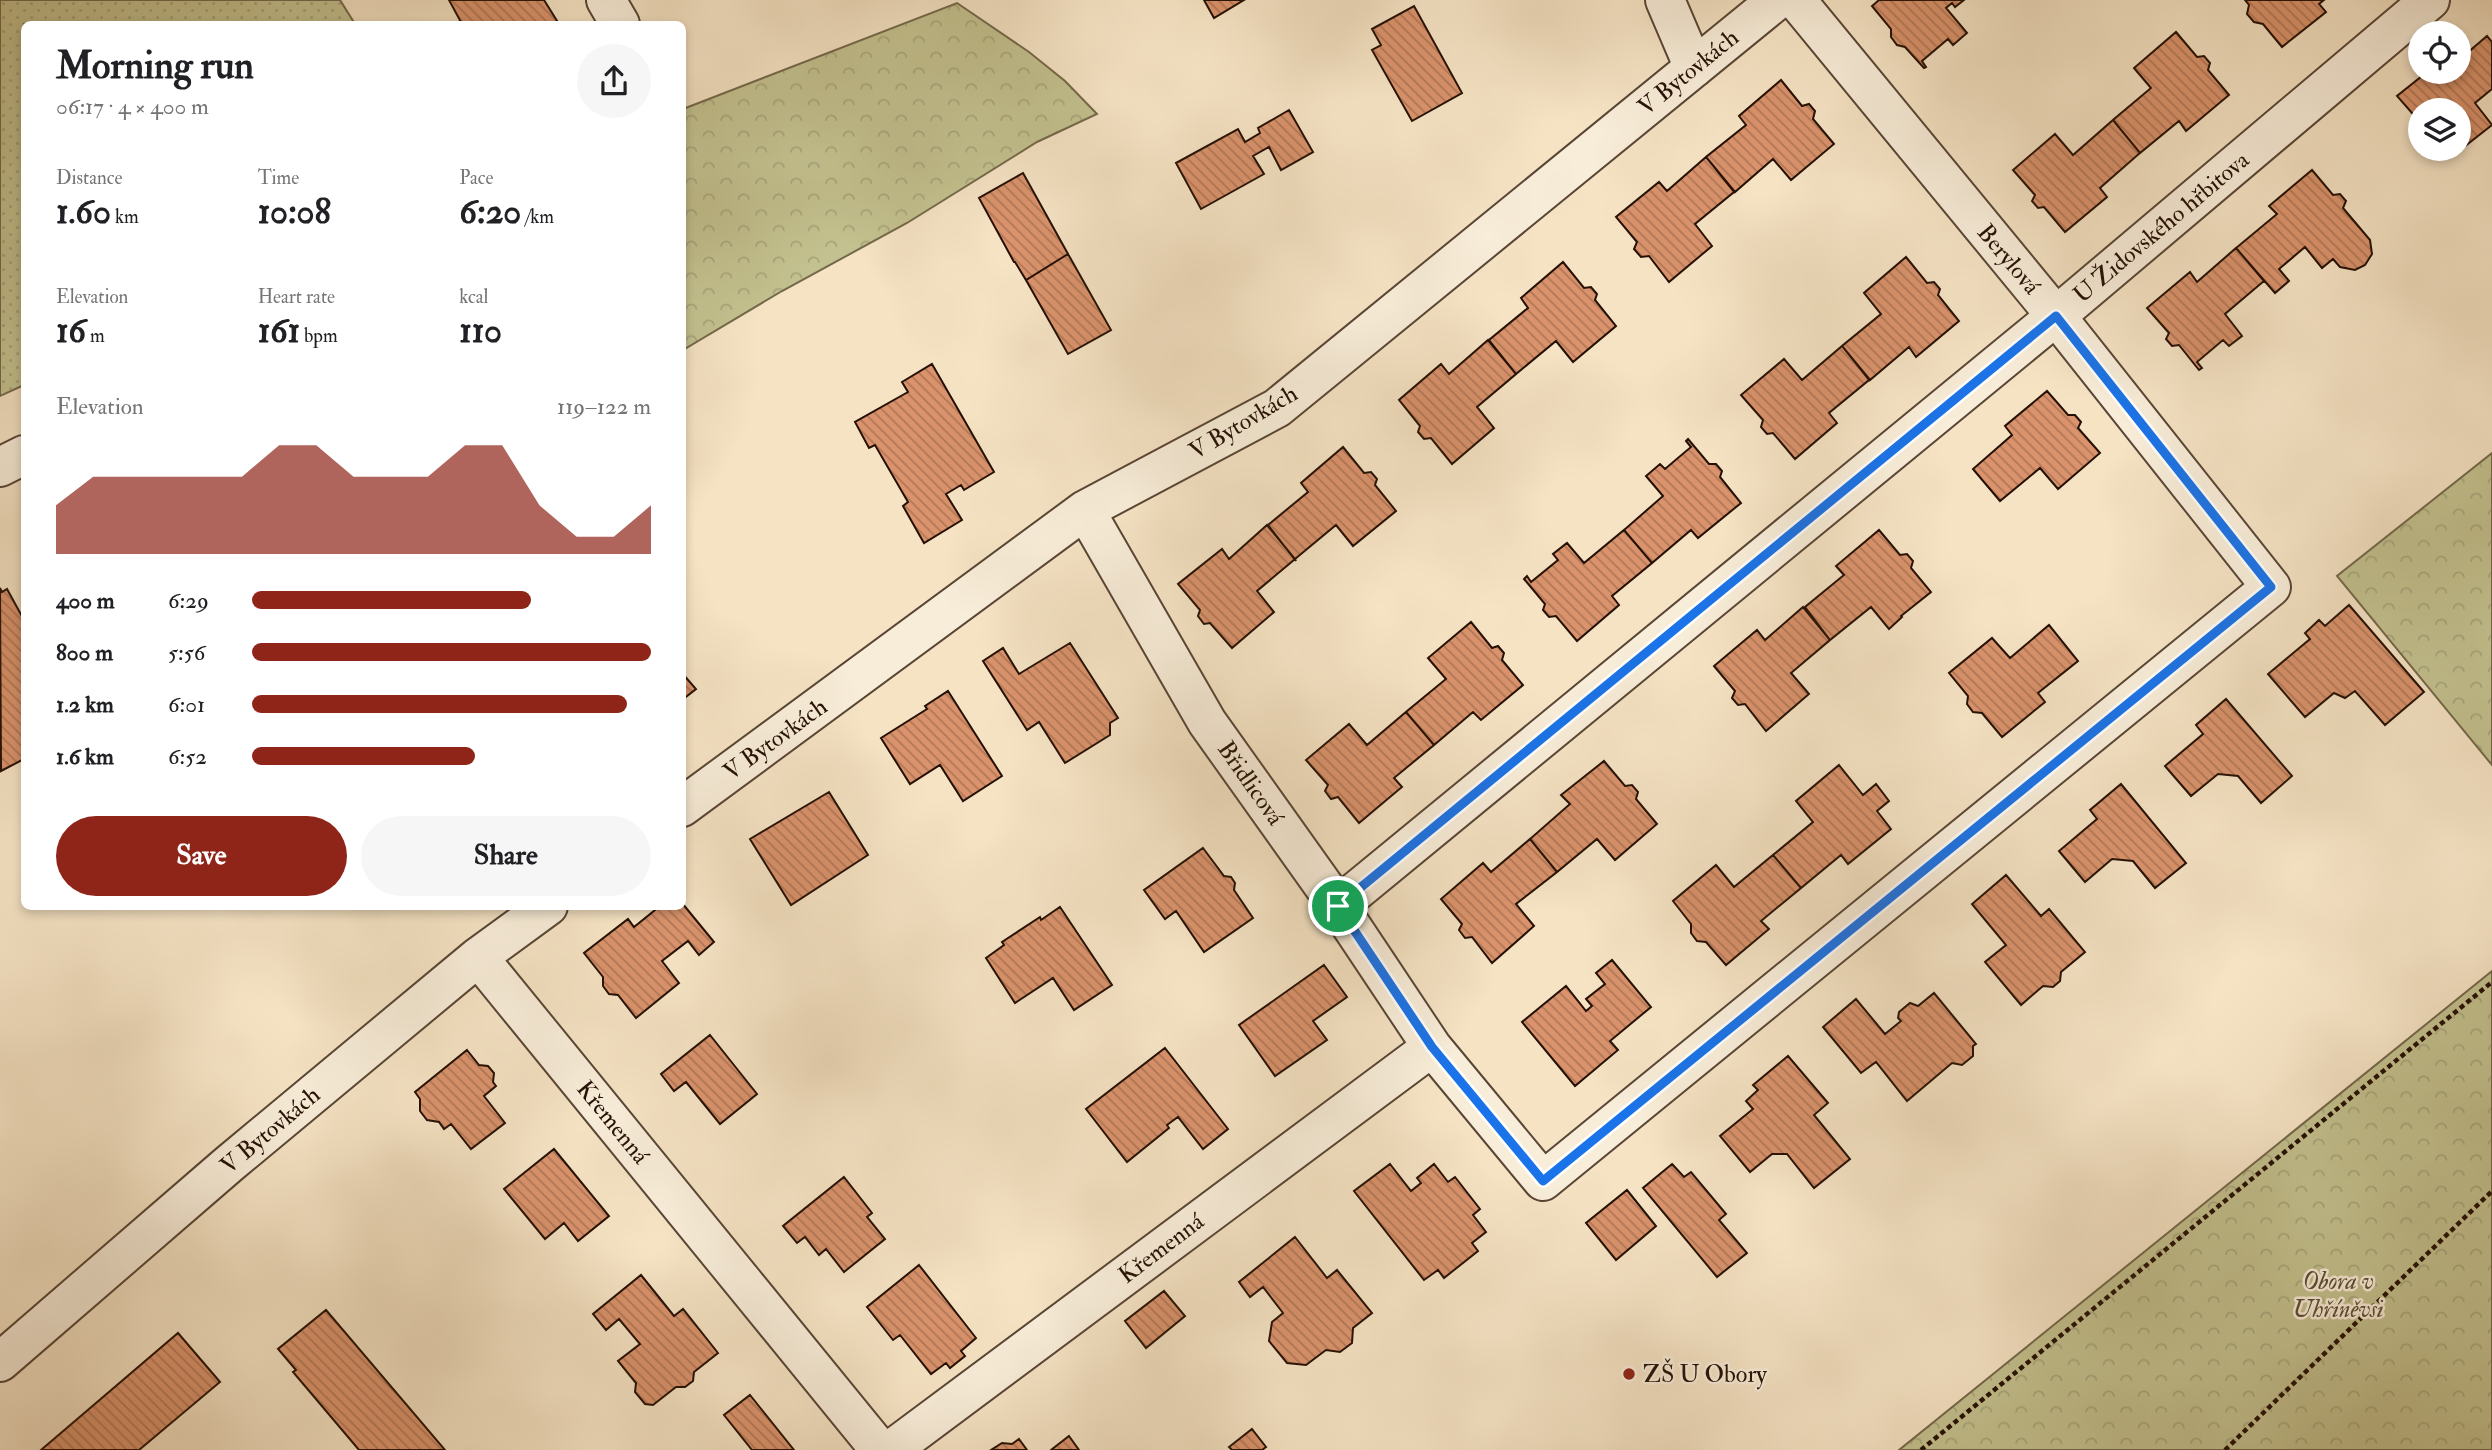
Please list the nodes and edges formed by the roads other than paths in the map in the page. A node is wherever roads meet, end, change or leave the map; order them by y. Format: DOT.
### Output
graph roads {
  1 [pos="606,0"];
  2 [pos="1665,0"];
  3 [pos="1777,0"];
  4 [pos="1796,0"];
  5 [pos="2430,0"];
  6 [pos="618,21"];
  7 [pos="1694,68"];
  8 [pos="2056,316"];
  9 [pos="21,456"];
  10 [pos="0,467"];
  11 [pos="1085,510"];
  12 [pos="2271,587"];
  13 [pos="686,804"];
  14 [pos="1338,906"];
  15 [pos="543,910"];
  16 [pos="478,957"];
  17 [pos="1432,1047"];
  18 [pos="0,1362"];
  19 [pos="880,1450"];
  20 [pos="891,1450"];
  1 -- 6 [label="street"];
  2 -- 7 [label="street"];
  3 -- 7 [label="street, V Bytovkách"];
  4 -- 8 [label="street, Berylová"];
  5 -- 8 [label="street, U Židovského hřbitova"];
  7 -- 11 [label="street, V Bytovkách"];
  8 -- 12 [label="street, Berylová"];
  8 -- 14 [label="street, U Židovského hřbitova"];
  9 -- 10 [label="street"];
  11 -- 13 [label="street, V Bytovkách"];
  11 -- 14 [label="street, Břidlicová"];
  12 -- 17 [label="street, Břidlicová"];
  14 -- 17 [label="street, Břidlicová"];
  15 -- 16 [label="street, V Bytovkách"];
  16 -- 18 [label="street, V Bytovkách"];
  16 -- 19 [label="street, Křemenná"];
  17 -- 20 [label="street, Křemenná"];
}
